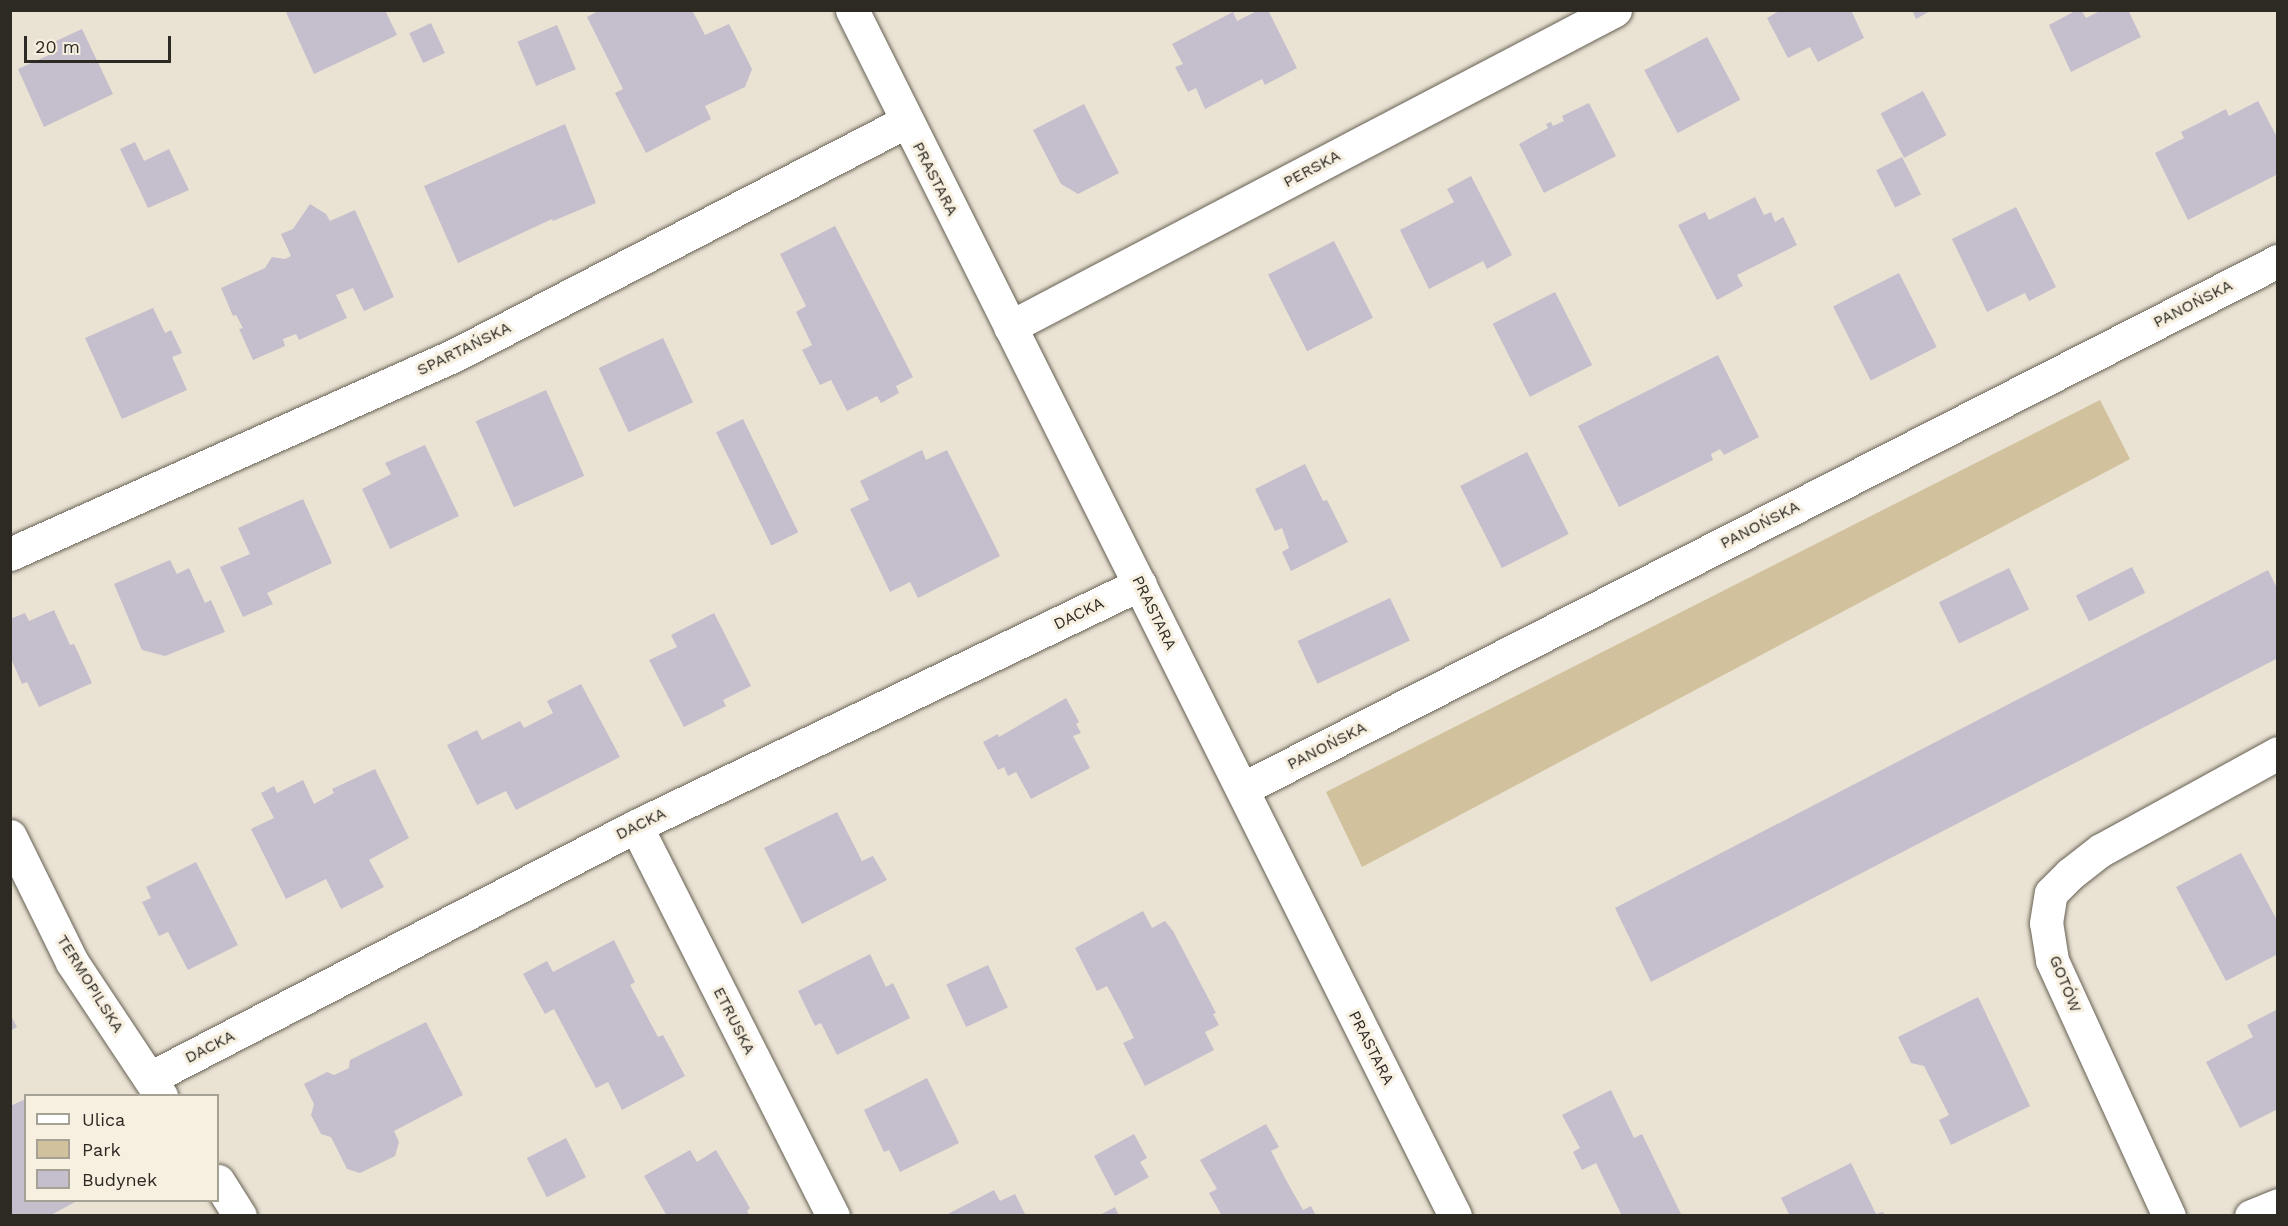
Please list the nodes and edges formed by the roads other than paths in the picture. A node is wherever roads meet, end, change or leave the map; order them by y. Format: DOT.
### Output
graph roads {
  1 [pos="852,10"];
  2 [pos="1615,10"];
  3 [pos="907,121"];
  4 [pos="2277,261"];
  5 [pos="1010,327"];
  6 [pos="10,555"];
  7 [pos="1140,584"];
  8 [pos="2277,753"];
  9 [pos="1242,789"];
  10 [pos="636,826"];
  11 [pos="10,836"];
  12 [pos="155,1087"];
  13 [pos="219,1183"];
  14 [pos="2277,1205"];
  15 [pos="240,1215"];
  16 [pos="833,1215"];
  17 [pos="1455,1215"];
  18 [pos="2169,1215"];
  19 [pos="2251,1215"];
  1 -- 3 [label="street, PRASTARA"];
  2 -- 5 [label="street, PERSKA"];
  3 -- 5 [label="street, PRASTARA"];
  3 -- 6 [label="street, SPARTAŃSKA"];
  4 -- 9 [label="street, PANOŃSKA"];
  5 -- 7 [label="street, PRASTARA"];
  7 -- 9 [label="street, PRASTARA"];
  7 -- 10 [label="street, DACKA"];
  8 -- 18 [label="street, GOTÓW"];
  9 -- 17 [label="street, PRASTARA"];
  10 -- 12 [label="street, DACKA"];
  10 -- 16 [label="street, ETRUSKA"];
  11 -- 12 [label="street, TERMOPILSKA"];
  13 -- 15 [label="street"];
  14 -- 19 [label="street"];
}
